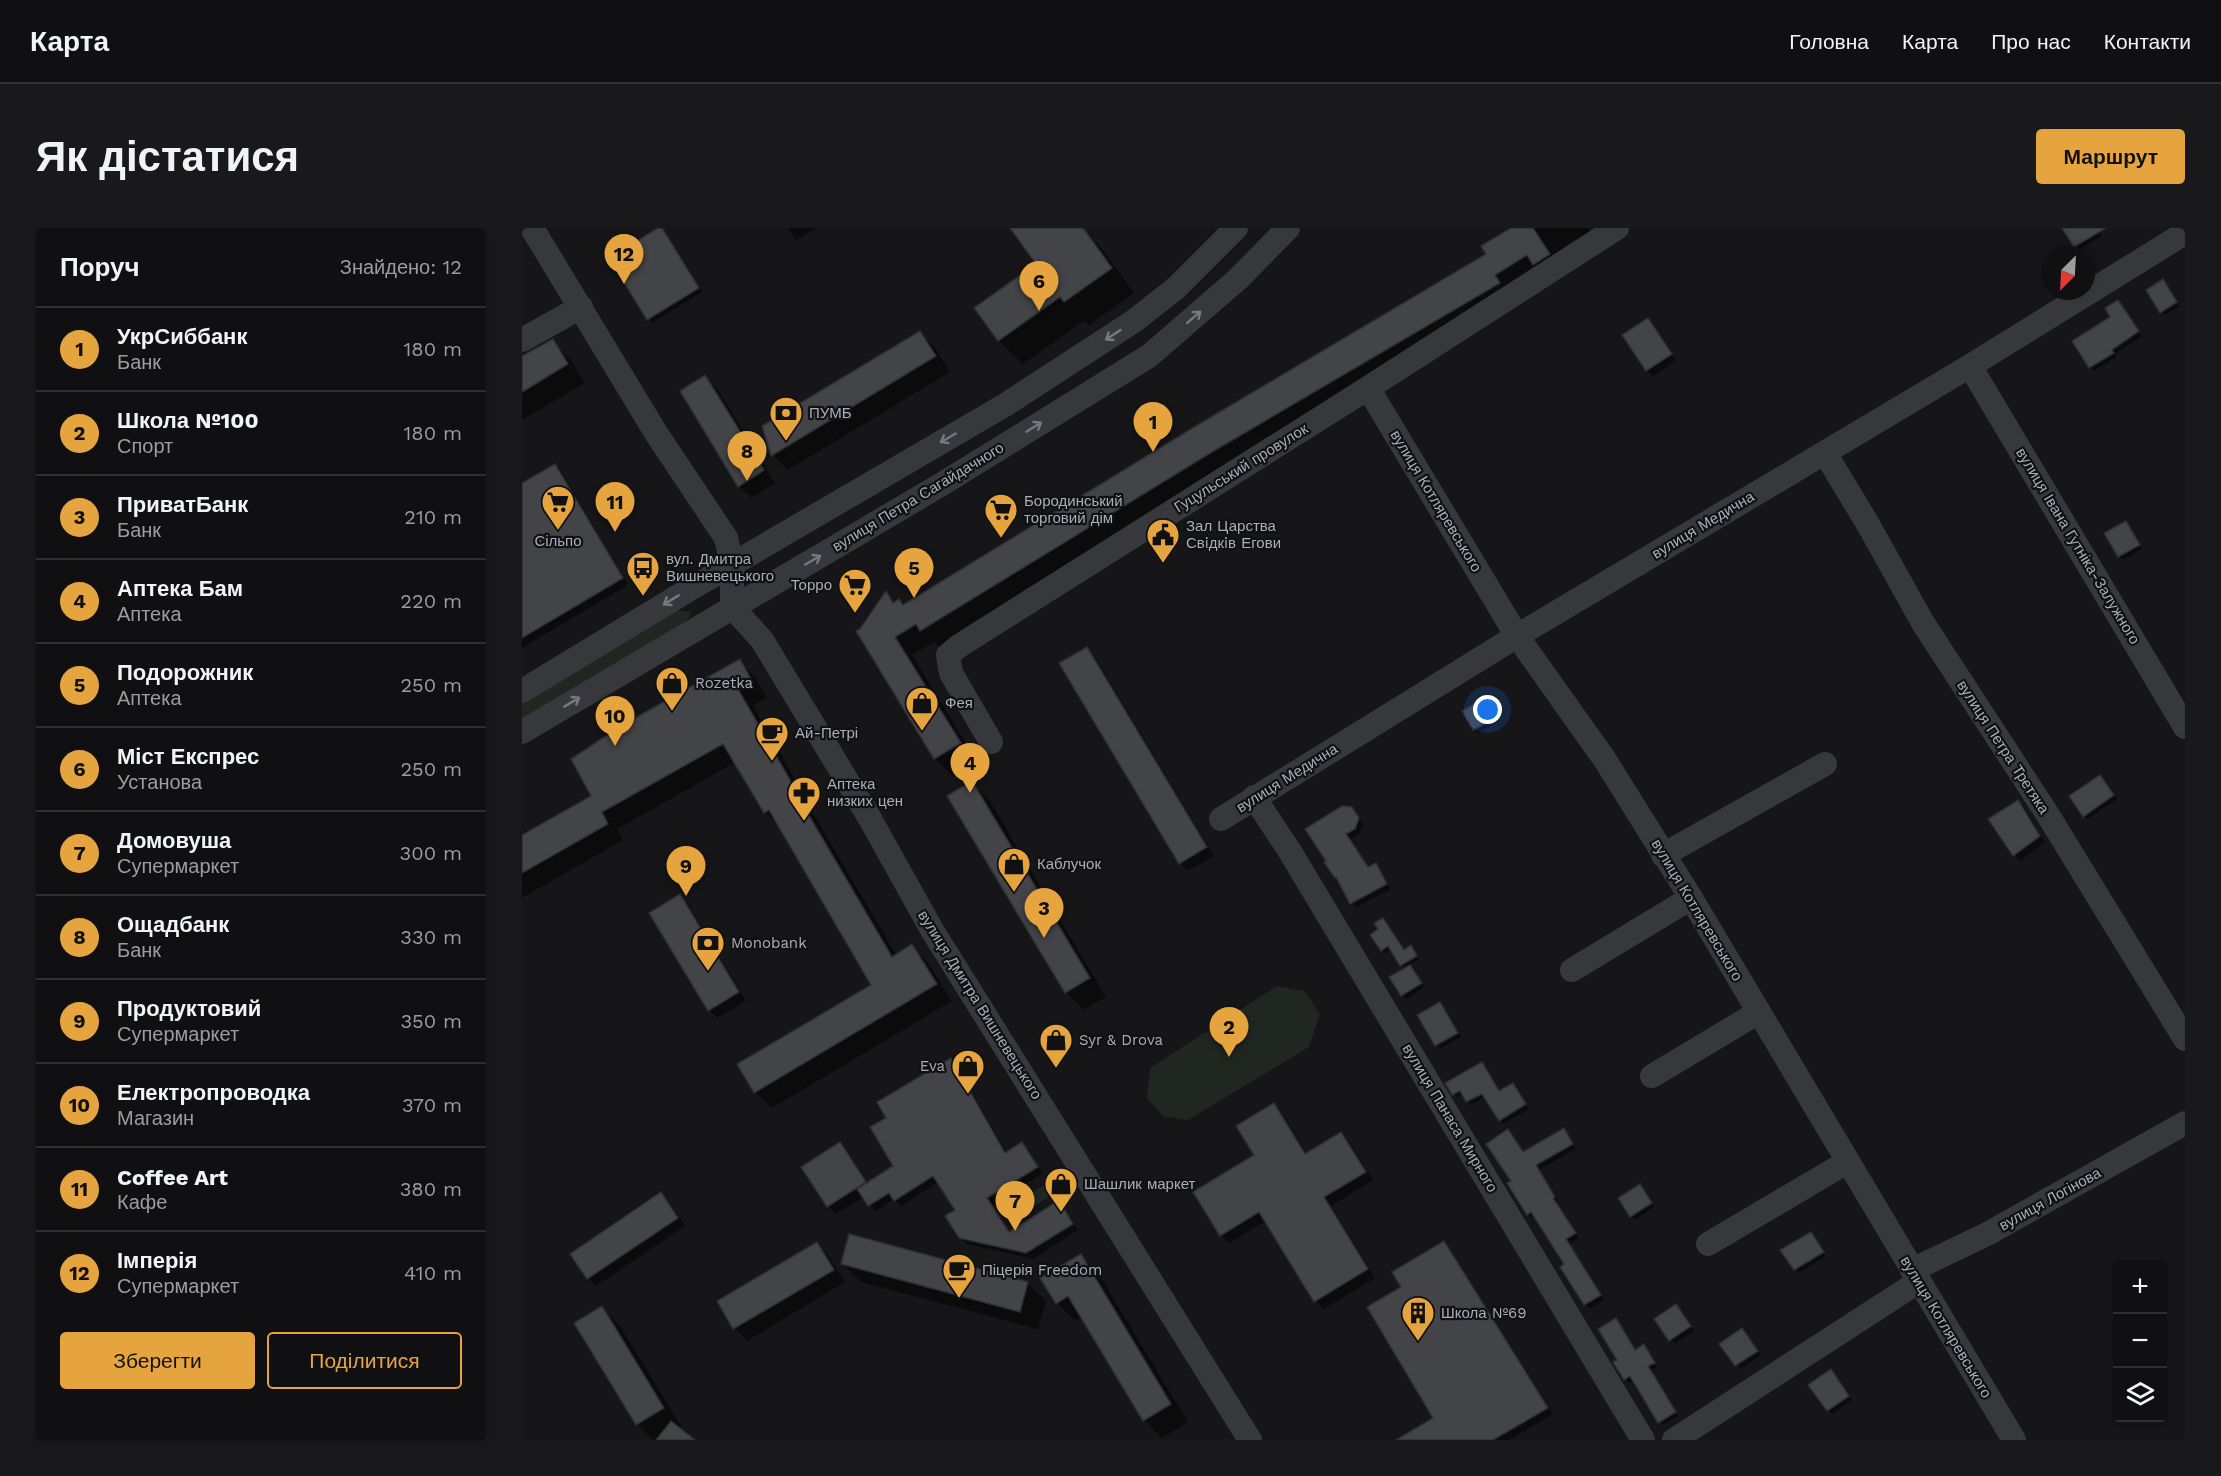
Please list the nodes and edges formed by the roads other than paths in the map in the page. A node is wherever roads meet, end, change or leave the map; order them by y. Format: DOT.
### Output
graph roads {
  1 [pos="532,228"];
  2 [pos="1236,228"];
  3 [pos="1288,228"];
  4 [pos="1617,228"];
  5 [pos="2185,234"];
  6 [pos="581,307"];
  7 [pos="522,340"];
  8 [pos="1970,366"];
  9 [pos="1368,388"];
  10 [pos="1825,453"];
  11 [pos="732,565"];
  12 [pos="732,607"];
  13 [pos="1517,636"];
  14 [pos="522,691"];
  15 [pos="2185,727"];
  16 [pos="522,732"];
  17 [pos="991,742"];
  18 [pos="1825,764"];
  19 [pos="1254,797"];
  20 [pos="1221,819"];
  21 [pos="1663,855"];
  22 [pos="1691,898"];
  23 [pos="1572,970"];
  24 [pos="1759,1012"];
  25 [pos="2185,1039"];
  26 [pos="1652,1076"];
  27 [pos="2185,1123"];
  28 [pos="1847,1162"];
  29 [pos="1708,1244"];
  30 [pos="1915,1276"];
  31 [pos="1250,1440"];
  32 [pos="1643,1440"];
  33 [pos="1674,1440"];
  34 [pos="2013,1440"];
  1 -- 6 [label="street"];
  2 -- 11 [label="street, one-way"];
  12 -- 3 [label="street, вулиця Петра Сагайдачного, one-way"];
  4 -- 9 [label="street, Гуцульський провулок"];
  5 -- 8 [label="street, вулиця Медична"];
  6 -- 7 [label="street"];
  6 -- 11 [label="street"];
  8 -- 10 [label="street, вулиця Медична"];
  8 -- 15 [label="street, вулиця Івана Гутніка-Залужного"];
  9 -- 13 [label="street, вулиця Котляревського"];
  9 -- 17 [label="street, Гуцульський провулок"];
  10 -- 13 [label="street, вулиця Медична"];
  10 -- 25 [label="street, вулиця Петра Третяка"];
  11 -- 12 [label="street"];
  11 -- 14 [label="street, one-way"];
  16 -- 12 [label="street, вулиця Петра Сагайдачного, one-way"];
  12 -- 31 [label="street, вулиця Дмитра Вишневецького"];
  13 -- 19 [label="street, вулиця Медична"];
  13 -- 21 [label="street, вулиця Котляревського"];
  18 -- 21 [label="street"];
  19 -- 20 [label="street, вулиця Медична"];
  19 -- 32 [label="street, вулиця Панаса Мирного"];
  21 -- 22 [label="street, вулиця Котляревського"];
  22 -- 23 [label="street"];
  22 -- 24 [label="street, вулиця Котляревського"];
  24 -- 26 [label="street"];
  24 -- 28 [label="street, вулиця Котляревського"];
  27 -- 30 [label="street, вулиця Логінова"];
  28 -- 29 [label="street"];
  28 -- 30 [label="street, вулиця Котляревського"];
  30 -- 33 [label="street, вулиця Логінова"];
  30 -- 34 [label="street, вулиця Котляревського"];
}
